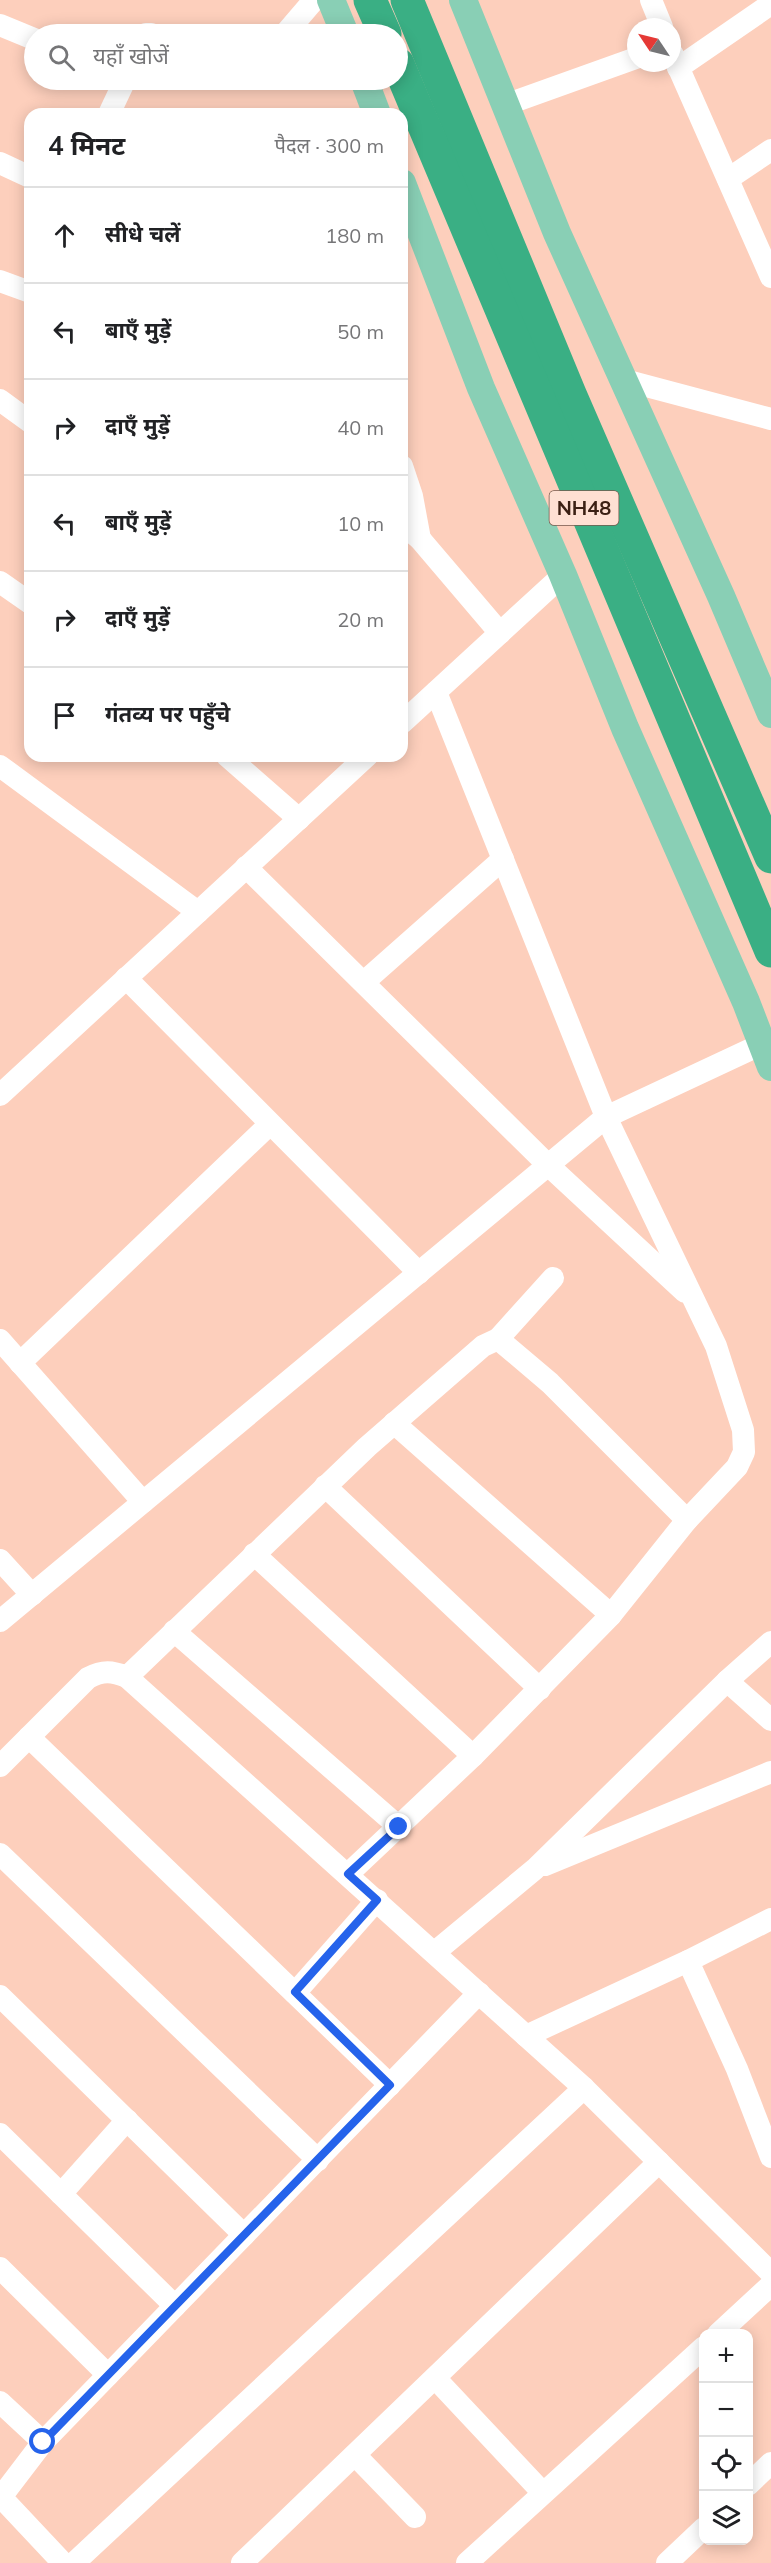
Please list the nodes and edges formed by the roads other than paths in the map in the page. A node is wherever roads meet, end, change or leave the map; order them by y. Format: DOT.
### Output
graph roads {
  1 [pos="314,0"];
  2 [pos="331,0"];
  3 [pos="370,0"];
  4 [pos="407,0"];
  5 [pos="463,0"];
  6 [pos="651,0"];
  7 [pos="771,4"];
  8 [pos="658,18"];
  9 [pos="294,24"];
  10 [pos="341,24"];
  11 [pos="381,24"];
  12 [pos="0,26"];
  13 [pos="24,35"];
  14 [pos="681,57"];
  15 [pos="627,61"];
  16 [pos="680,72"];
  17 [pos="408,88"];
  18 [pos="120,90"];
  19 [pos="368,90"];
  20 [pos="505,105"];
  21 [pos="112,108"];
  22 [pos="375,108"];
  23 [pos="771,150"];
  24 [pos="0,163"];
  25 [pos="24,174"];
  26 [pos="728,179"];
  27 [pos="408,199"];
  28 [pos="771,277"];
  29 [pos="0,281"];
  30 [pos="24,287"];
  31 [pos="624,380"];
  32 [pos="0,400"];
  33 [pos="24,415"];
  34 [pos="771,419"];
  35 [pos="408,484"];
  36 [pos="408,529"];
  37 [pos="420,539"];
  38 [pos="563,574"];
  39 [pos="0,582"];
  40 [pos="24,599"];
  41 [pos="500,633"];
  42 [pos="436,692"];
  43 [pos="771,714"];
  44 [pos="408,718"];
  45 [pos="234,762"];
  46 [pos="361,762"];
  47 [pos="0,766"];
  48 [pos="299,819"];
  49 [pos="771,857"];
  50 [pos="503,859"];
  51 [pos="246,867"];
  52 [pos="198,912"];
  53 [pos="771,951"];
  54 [pos="126,978"];
  55 [pos="363,982"];
  56 [pos="766,1055"];
  57 [pos="0,1095"];
  58 [pos="606,1117"];
  59 [pos="270,1124"];
  60 [pos="548,1165"];
  61 [pos="419,1273"];
  62 [pos="553,1278"];
  63 [pos="694,1300"];
  64 [pos="0,1340"];
  65 [pos="498,1340"];
  66 [pos="20,1363"];
  67 [pos="394,1423"];
  68 [pos="325,1486"];
  69 [pos="143,1502"];
  70 [pos="687,1520"];
  71 [pos="254,1554"];
  72 [pos="0,1560"];
  73 [pos="32,1595"];
  74 [pos="611,1615"];
  75 [pos="0,1621"];
  76 [pos="174,1631"];
  77 [pos="771,1642"];
  78 [pos="127,1677"];
  79 [pos="727,1681"];
  80 [pos="540,1689"];
  81 [pos="771,1720"];
  82 [pos="29,1737"];
  83 [pos="472,1756"];
  84 [pos="1,1763"];
  85 [pos="771,1772"];
  86 [pos="399,1827"];
  87 [pos="0,1854"];
  88 [pos="535,1869"];
  89 [pos="348,1874"];
  90 [pos="377,1900"];
  91 [pos="771,1919"];
  92 [pos="435,1952"];
  93 [pos="688,1961"];
  94 [pos="295,1992"];
  95 [pos="479,1994"];
  96 [pos="0,1996"];
  97 [pos="526,2036"];
  98 [pos="390,2085"];
  99 [pos="584,2088"];
  100 [pos="127,2120"];
  101 [pos="0,2134"];
  102 [pos="771,2157"];
  103 [pos="318,2160"];
  104 [pos="659,2162"];
  105 [pos="61,2194"];
  106 [pos="244,2235"];
  107 [pos="0,2268"];
  108 [pos="771,2273"];
  109 [pos="771,2285"];
  110 [pos="176,2306"];
  111 [pos="723,2329"];
  112 [pos="699,2352"];
  113 [pos="108,2375"];
  114 [pos="435,2378"];
  115 [pos="0,2402"];
  116 [pos="43,2442"];
  117 [pos="355,2455"];
  118 [pos="771,2463"];
  119 [pos="753,2480"];
  120 [pos="543,2493"];
  121 [pos="0,2497"];
  122 [pos="415,2517"];
  123 [pos="699,2533"];
  124 [pos="63,2563"];
  125 [pos="74,2563"];
  126 [pos="242,2563"];
  127 [pos="467,2563"];
  128 [pos="667,2563"];
  1 -- 9 [label="street"];
  2 -- 10 [label="main road"];
  3 -- 11 [label="highway"];
  4 -- 49 [label="highway, NH48"];
  5 -- 20 [label="main road"];
  6 -- 8 [label="street"];
  7 -- 14 [label="street"];
  12 -- 13 [label="street"];
  15 -- 20 [label="street"];
  16 -- 26 [label="street"];
  17 -- 53 [label="highway, NH48"];
  18 -- 21 [label="street"];
  19 -- 22 [label="main road"];
  20 -- 31 [label="main road"];
  23 -- 26 [label="street"];
  24 -- 25 [label="street"];
  26 -- 28 [label="street"];
  27 -- 38 [label="main road"];
  29 -- 30 [label="street"];
  31 -- 34 [label="street"];
  31 -- 43 [label="main road"];
  32 -- 33 [label="street"];
  35 -- 37 [label="street"];
  36 -- 37 [label="street"];
  37 -- 41 [label="street"];
  38 -- 41 [label="street"];
  38 -- 56 [label="main road"];
  39 -- 40 [label="street"];
  41 -- 42 [label="street"];
  42 -- 44 [label="street"];
  42 -- 50 [label="street"];
  45 -- 48 [label="street"];
  46 -- 48 [label="street"];
  47 -- 52 [label="street"];
  48 -- 51 [label="street"];
  50 -- 55 [label="street"];
  50 -- 58 [label="street"];
  51 -- 52 [label="street"];
  51 -- 55 [label="street"];
  52 -- 54 [label="street"];
  54 -- 57 [label="street"];
  54 -- 59 [label="street"];
  55 -- 60 [label="street"];
  56 -- 58 [label="street"];
  58 -- 60 [label="street"];
  58 -- 63 [label="street"];
  59 -- 61 [label="street"];
  59 -- 66 [label="street"];
  60 -- 61 [label="street"];
  60 -- 63 [label="street"];
  61 -- 69 [label="street"];
  62 -- 65 [label="street"];
  63 -- 70 [label="street"];
  64 -- 66 [label="street"];
  65 -- 67 [label="street"];
  65 -- 70 [label="street"];
  66 -- 69 [label="street"];
  67 -- 68 [label="street"];
  67 -- 74 [label="street"];
  68 -- 71 [label="street"];
  68 -- 80 [label="street"];
  69 -- 73 [label="street"];
  70 -- 74 [label="street"];
  71 -- 76 [label="street"];
  71 -- 83 [label="street"];
  72 -- 73 [label="street"];
  73 -- 75 [label="street"];
  74 -- 80 [label="street"];
  76 -- 78 [label="street"];
  76 -- 86 [label="street"];
  77 -- 79 [label="street"];
  78 -- 82 [label="street"];
  78 -- 89 [label="street"];
  79 -- 81 [label="street"];
  79 -- 88 [label="street"];
  80 -- 83 [label="street"];
  82 -- 84 [label="street"];
  82 -- 94 [label="street"];
  83 -- 86 [label="street"];
  85 -- 88 [label="street"];
  86 -- 89 [label="street"];
  87 -- 103 [label="street"];
  88 -- 92 [label="street"];
  89 -- 90 [label="street"];
  90 -- 92 [label="street"];
  90 -- 94 [label="street"];
  91 -- 93 [label="street"];
  92 -- 95 [label="street"];
  93 -- 97 [label="street"];
  93 -- 102 [label="street"];
  94 -- 98 [label="street"];
  95 -- 97 [label="street"];
  95 -- 98 [label="street"];
  96 -- 100 [label="street"];
  97 -- 99 [label="street"];
  98 -- 103 [label="street"];
  99 -- 104 [label="street"];
  99 -- 125 [label="street"];
  100 -- 105 [label="street"];
  100 -- 106 [label="street"];
  101 -- 105 [label="street"];
  103 -- 106 [label="street"];
  104 -- 108 [label="street"];
  104 -- 114 [label="street"];
  105 -- 110 [label="street"];
  106 -- 110 [label="street"];
  107 -- 113 [label="street"];
  109 -- 111 [label="street"];
  110 -- 113 [label="street"];
  112 -- 120 [label="street"];
  113 -- 116 [label="street"];
  114 -- 117 [label="street"];
  114 -- 120 [label="street"];
  115 -- 116 [label="street"];
  116 -- 121 [label="street"];
  117 -- 122 [label="street"];
  117 -- 126 [label="street"];
  118 -- 119 [label="street"];
  120 -- 127 [label="street"];
  121 -- 124 [label="street"];
  123 -- 128 [label="street"];
}
